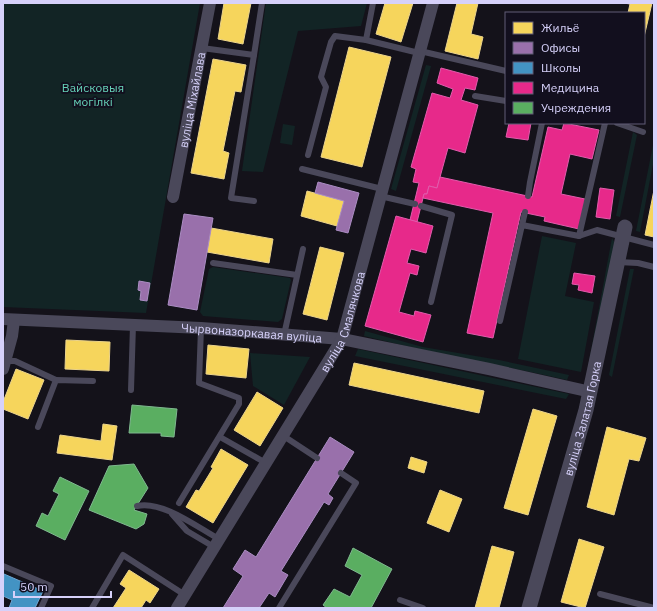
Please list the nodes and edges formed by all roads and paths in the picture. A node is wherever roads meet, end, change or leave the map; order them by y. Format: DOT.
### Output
graph roads {
  1 [pos="210,3"];
  2 [pos="262,3"];
  3 [pos="373,3"];
  4 [pos="433,3"];
  5 [pos="366,40"];
  6 [pos="202,48"];
  7 [pos="420,52"];
  8 [pos="254,55"];
  9 [pos="505,71"];
  10 [pos="475,96"];
  11 [pos="505,101"];
  12 [pos="542,124"];
  13 [pos="605,124"];
  14 [pos="620,124"];
  15 [pos="642,132"];
  16 [pos="308,155"];
  17 [pos="302,169"];
  18 [pos="381,193"];
  19 [pos="528,196"];
  20 [pos="173,197"];
  21 [pos="254,201"];
  22 [pos="525,212"];
  23 [pos="522,225"];
  24 [pos="624,232"];
  25 [pos="579,236"];
  26 [pos="654,245"];
  27 [pos="303,249"];
  28 [pos="618,262"];
  29 [pos="213,263"];
  30 [pos="654,267"];
  31 [pos="297,275"];
  32 [pos="432,302"];
  33 [pos="9,320"];
  34 [pos="500,321"];
  35 [pos="133,325"];
  36 [pos="201,328"];
  37 [pos="284,336"];
  38 [pos="342,339"];
  39 [pos="5,365"];
  40 [pos="56,380"];
  41 [pos="93,381"];
  42 [pos="131,390"];
  43 [pos="591,392"];
  44 [pos="38,427"];
  45 [pos="282,435"];
  46 [pos="220,437"];
  47 [pos="317,458"];
  48 [pos="266,463"];
  49 [pos="341,473"];
  50 [pos="179,503"];
  51 [pos="137,506"];
  52 [pos="217,543"];
  53 [pos="3,566"];
  54 [pos="600,594"];
  55 [pos="185,595"];
  56 [pos="400,600"];
  57 [pos="41,608"];
  58 [pos="92,608"];
  59 [pos="177,608"];
  60 [pos="279,608"];
  61 [pos="423,608"];
  62 [pos="529,608"];
  63 [pos="654,608"];
  1 -- 6 [label="street, вуліца Міхайлава"];
  2 -- 8 [label="lane"];
  3 -- 5 [label="lane"];
  4 -- 7 [label="street, вуліца Смалячкова"];
  5 -- 7 [label="lane"];
  5 -- 16 [label="lane"];
  6 -- 8 [label="lane"];
  6 -- 20 [label="street, вуліца Міхайлава"];
  7 -- 9 [label="lane"];
  7 -- 18 [label="street, вуліца Смалячкова"];
  8 -- 21 [label="lane"];
  10 -- 11 [label="lane"];
  12 -- 19 [label="lane"];
  13 -- 25 [label="lane"];
  14 -- 15 [label="lane"];
  17 -- 18 [label="lane"];
  18 -- 32 [label="lane"];
  18 -- 38 [label="street, вуліца Смалячкова"];
  22 -- 23 [label="lane"];
  23 -- 25 [label="lane"];
  23 -- 34 [label="lane"];
  24 -- 25 [label="lane"];
  24 -- 26 [label="lane"];
  24 -- 28 [label="street, вуліца Залатая Горка"];
  27 -- 31 [label="lane"];
  28 -- 30 [label="lane"];
  28 -- 43 [label="street, вуліца Залатая Горка"];
  29 -- 31 [label="lane"];
  31 -- 37 [label="lane"];
  33 -- 35 [label="street, Чырвоназоркавая вуліца"];
  33 -- 39 [label="street"];
  35 -- 36 [label="street, Чырвоназоркавая вуліца"];
  35 -- 42 [label="lane"];
  36 -- 37 [label="street, Чырвоназоркавая вуліца"];
  36 -- 46 [label="lane"];
  37 -- 38 [label="street, Чырвоназоркавая вуліца"];
  38 -- 43 [label="street, Чырвоназоркавая вуліца"];
  38 -- 45 [label="street, вуліца Смалячкова"];
  39 -- 40 [label="lane"];
  40 -- 41 [label="lane"];
  40 -- 44 [label="lane"];
  43 -- 62 [label="street, вуліца Залатая Горка"];
  45 -- 47 [label="lane"];
  45 -- 48 [label="street, вуліца Смалячкова"];
  46 -- 48 [label="lane"];
  46 -- 50 [label="lane"];
  48 -- 52 [label="street, вуліца Смалячкова"];
  49 -- 60 [label="lane"];
  51 -- 52 [label="lane"];
  52 -- 55 [label="street, вуліца Смалячкова"];
  53 -- 57 [label="lane"];
  54 -- 63 [label="lane"];
  55 -- 58 [label="lane"];
  55 -- 59 [label="street, вуліца Смалячкова"];
  56 -- 61 [label="lane"];
}
